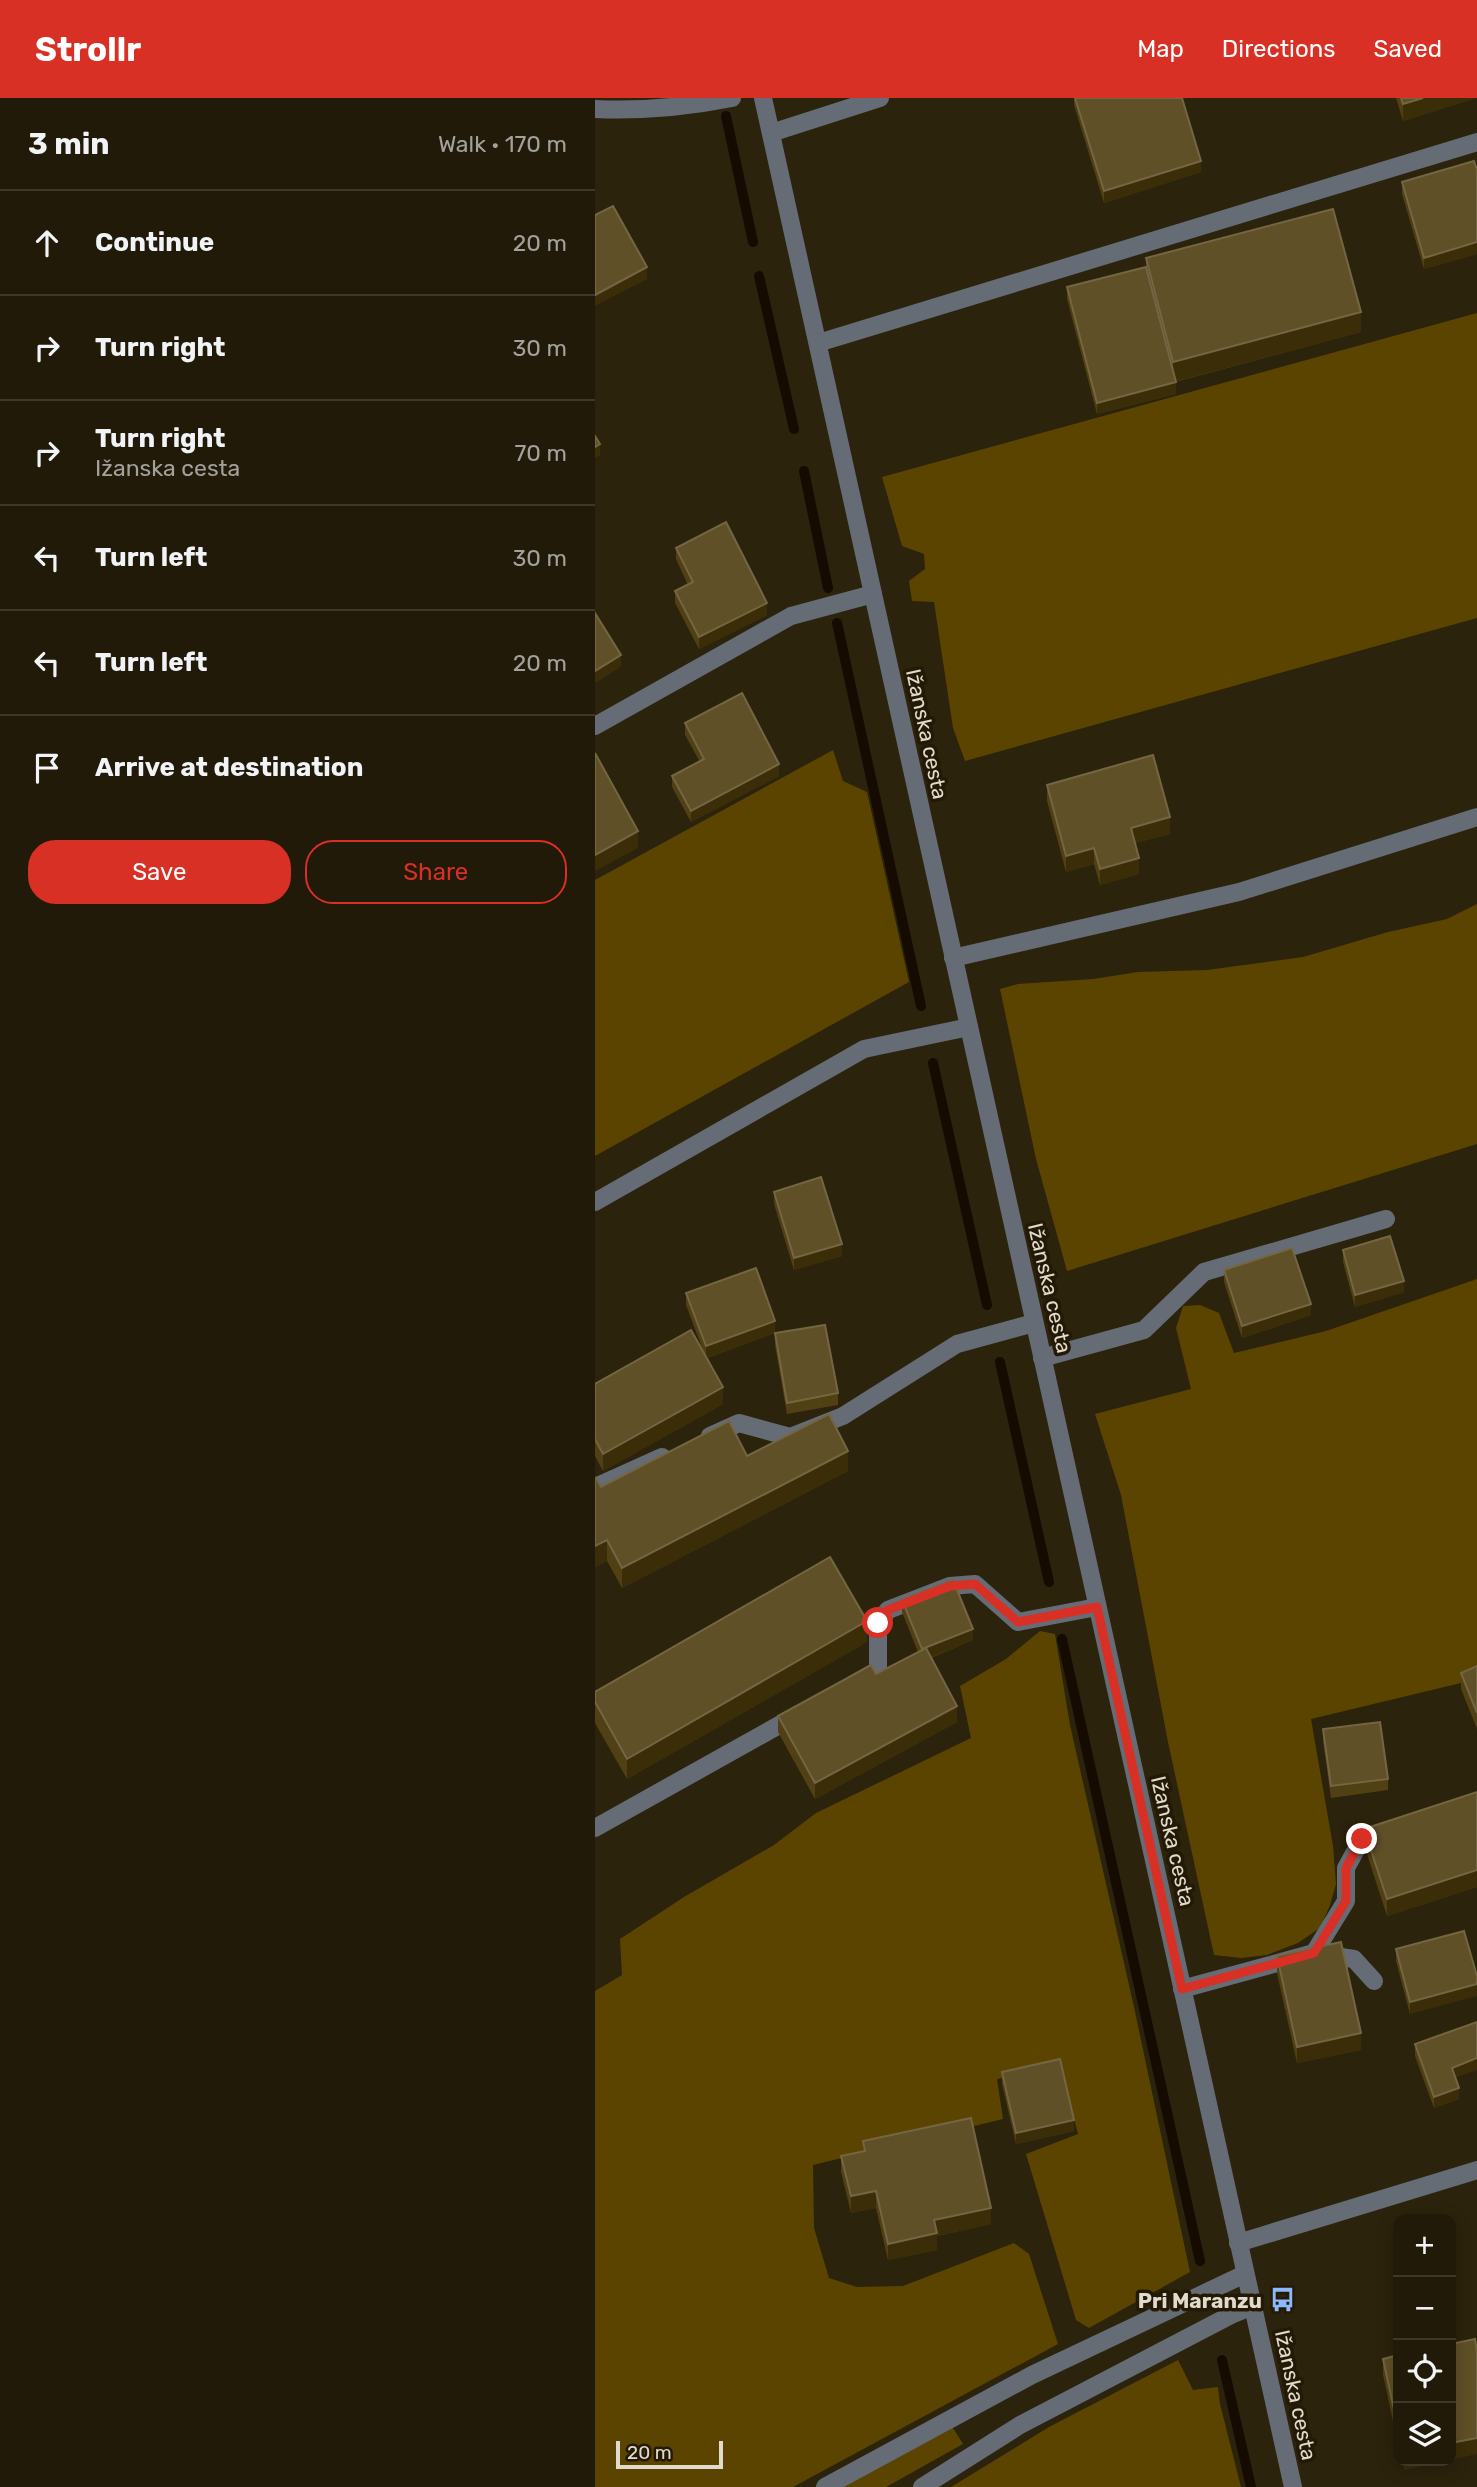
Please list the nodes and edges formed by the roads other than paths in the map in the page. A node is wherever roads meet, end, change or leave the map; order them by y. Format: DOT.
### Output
graph roads {
  1 [pos="732,98"];
  2 [pos="763,98"];
  3 [pos="880,98"];
  4 [pos="595,109"];
  5 [pos="771,133"];
  6 [pos="1477,142"];
  7 [pos="818,343"];
  8 [pos="873,594"];
  9 [pos="595,726"];
  10 [pos="1477,817"];
  11 [pos="953,958"];
  12 [pos="969,1027"];
  13 [pos="595,1202"];
  14 [pos="1386,1219"];
  15 [pos="1034,1323"];
  16 [pos="1042,1357"];
  17 [pos="595,1487"];
  18 [pos="1097,1607"];
  19 [pos="843,1690"];
  20 [pos="807,1710"];
  21 [pos="1401,1825"];
  22 [pos="595,1828"];
  23 [pos="1314,1953"];
  24 [pos="1374,1981"];
  25 [pos="1182,1989"];
  26 [pos="1477,2169"];
  27 [pos="1238,2243"];
  28 [pos="1245,2274"];
  29 [pos="1253,2306"];
  30 [pos="825,2487"];
  31 [pos="922,2487"];
  32 [pos="1293,2487"];
  1 -- 4 [label="street"];
  2 -- 5 [label="street, Ižanska cesta"];
  3 -- 5 [label="street"];
  5 -- 7 [label="street, Ižanska cesta"];
  6 -- 7 [label="street"];
  7 -- 8 [label="street, Ižanska cesta"];
  8 -- 9 [label="street"];
  8 -- 11 [label="street, Ižanska cesta"];
  10 -- 11 [label="street"];
  11 -- 12 [label="street, Ižanska cesta"];
  12 -- 13 [label="street"];
  12 -- 15 [label="street, Ižanska cesta"];
  14 -- 16 [label="street"];
  15 -- 16 [label="street, Ižanska cesta"];
  15 -- 17 [label="street"];
  16 -- 18 [label="street, Ižanska cesta"];
  18 -- 19 [label="street"];
  18 -- 25 [label="street, Ižanska cesta"];
  20 -- 22 [label="street"];
  21 -- 23 [label="street"];
  23 -- 24 [label="street"];
  23 -- 25 [label="street"];
  25 -- 27 [label="street, Ižanska cesta"];
  26 -- 27 [label="street"];
  27 -- 28 [label="street, Ižanska cesta"];
  28 -- 29 [label="street, Ižanska cesta"];
  28 -- 30 [label="street"];
  29 -- 31 [label="street"];
  29 -- 32 [label="street, Ižanska cesta"];
}
